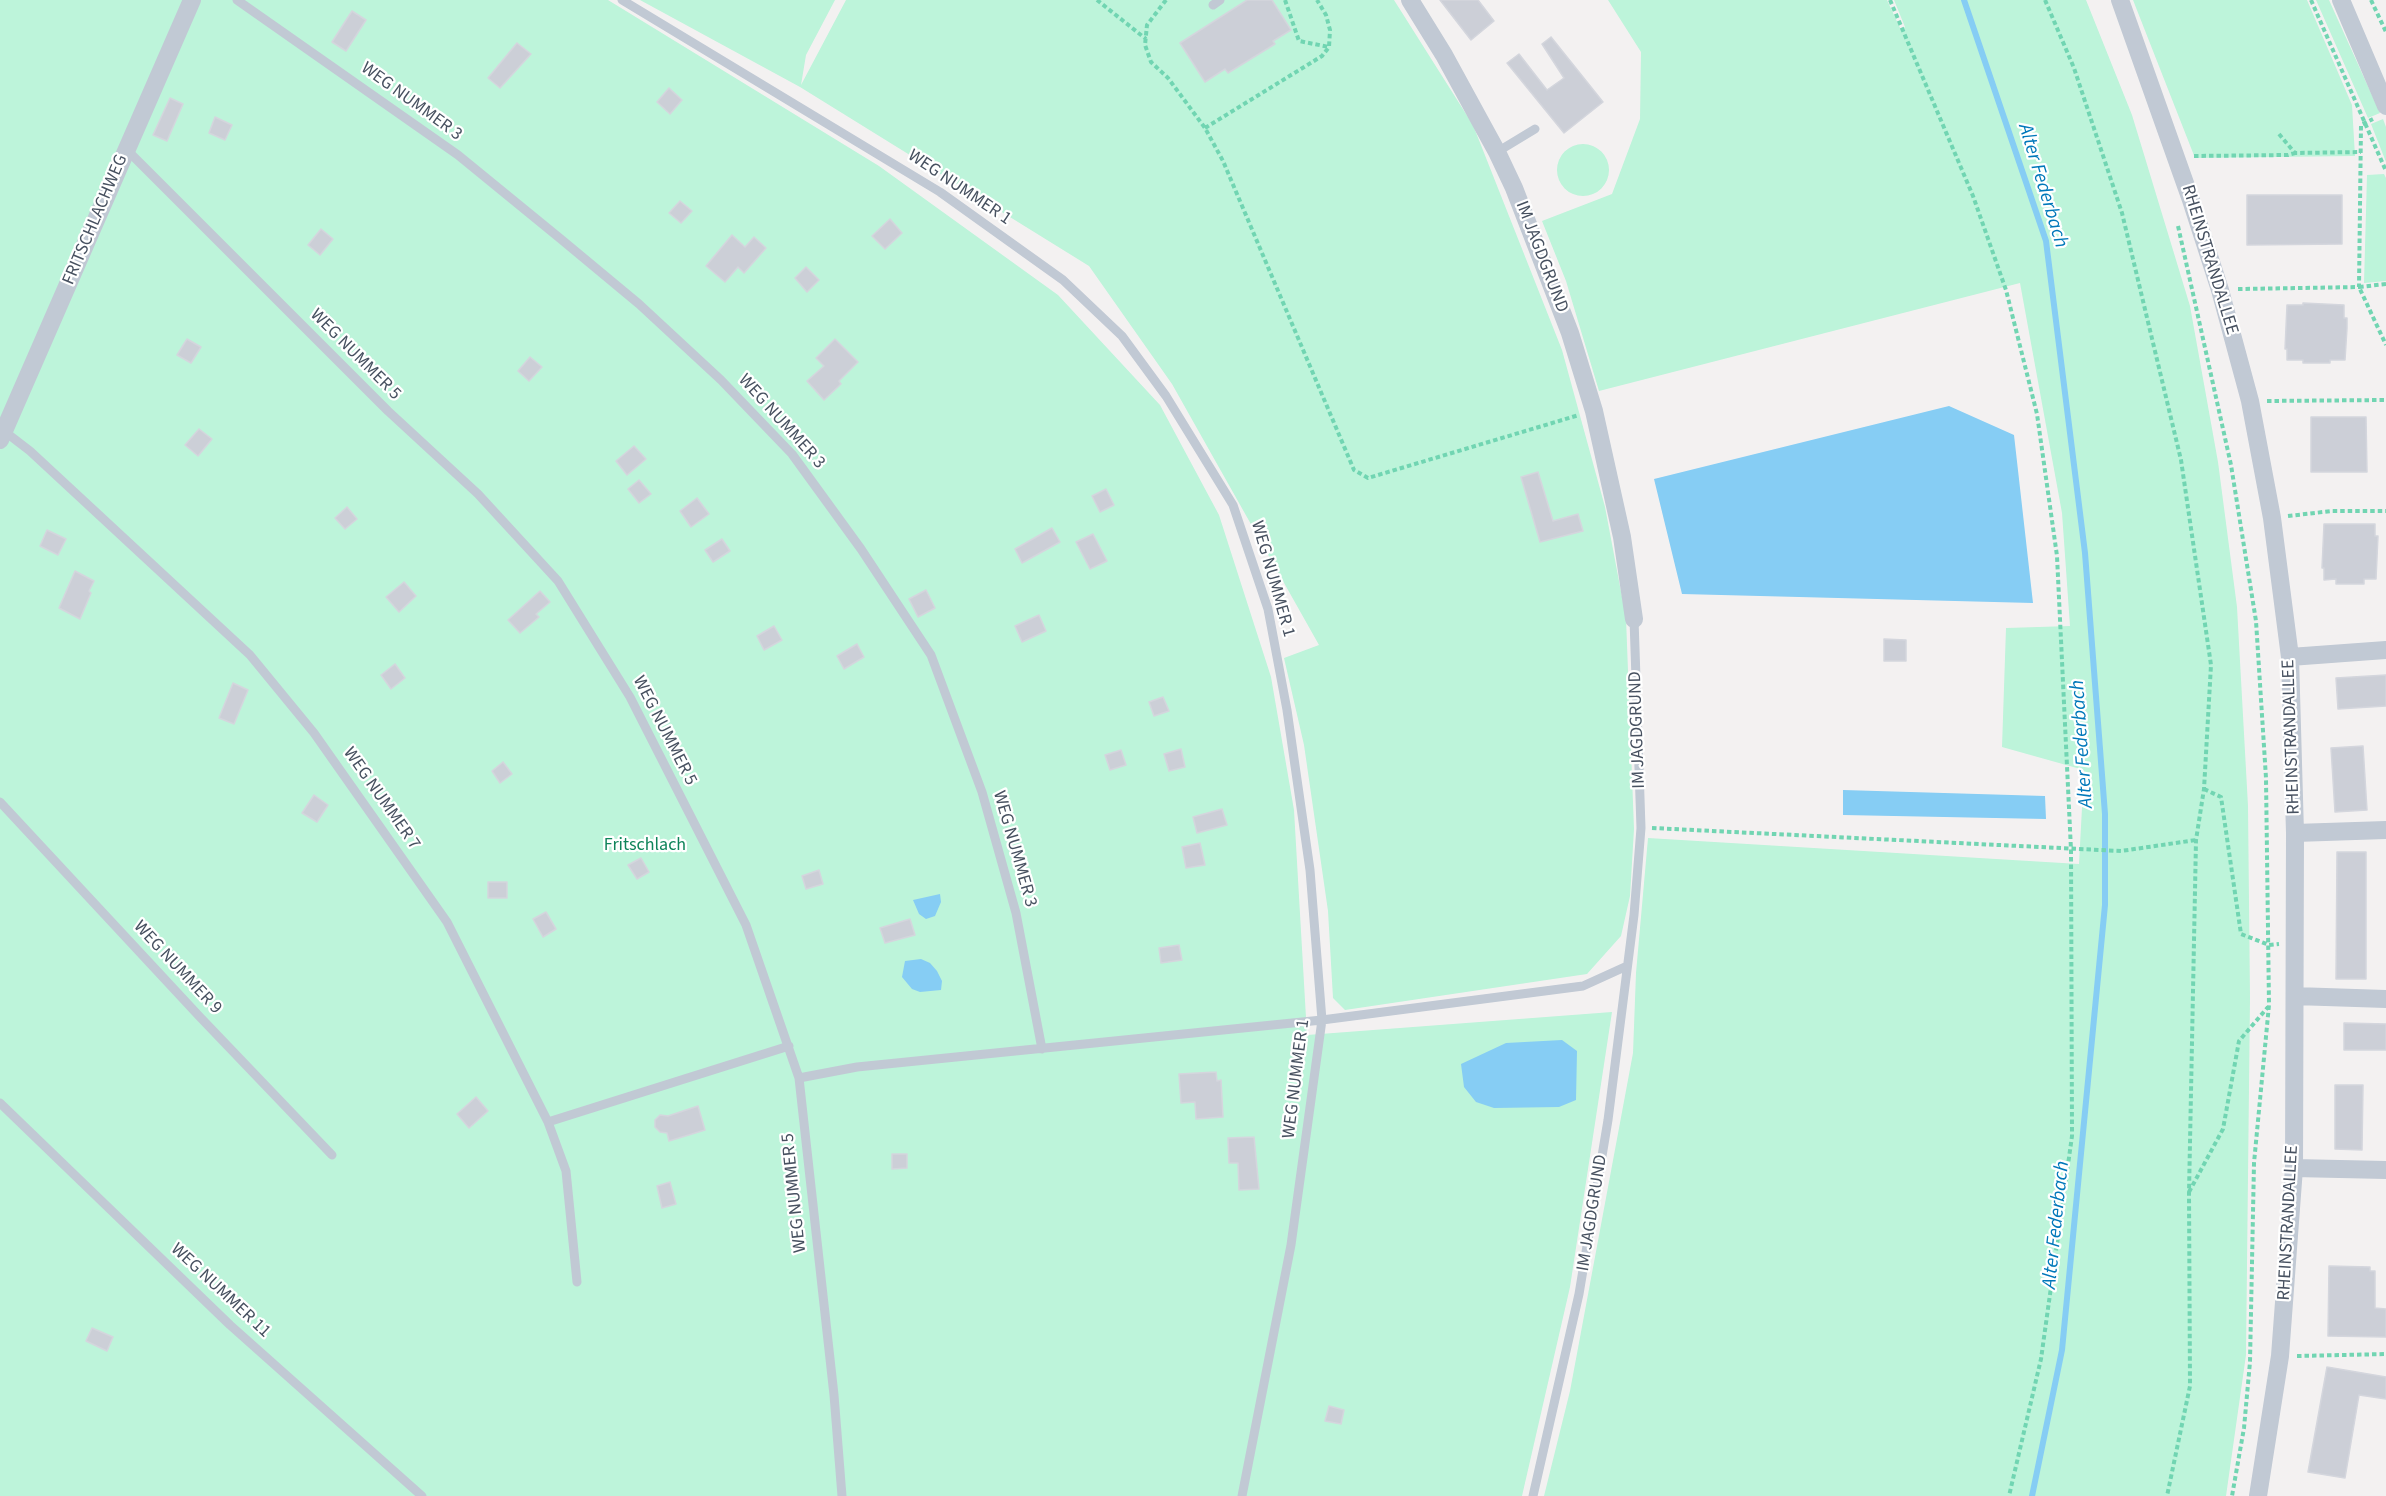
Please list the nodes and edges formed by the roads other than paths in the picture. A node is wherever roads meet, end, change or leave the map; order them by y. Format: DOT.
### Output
graph roads {
  1 [pos="192,0"];
  2 [pos="237,0"];
  3 [pos="622,0"];
  4 [pos="1410,0"];
  5 [pos="2120,0"];
  6 [pos="2341,0"];
  7 [pos="2386,106"];
  8 [pos="1535,129"];
  9 [pos="126,149"];
  10 [pos="1497,152"];
  11 [pos="4,425"];
  12 [pos="1634,619"];
  13 [pos="2386,650"];
  14 [pos="2290,657"];
  15 [pos="0,802"];
  16 [pos="2386,830"];
  17 [pos="2295,833"];
  18 [pos="1627,966"];
  19 [pos="2295,996"];
  20 [pos="2386,999"];
  21 [pos="1322,1020"];
  22 [pos="789,1046"];
  23 [pos="1042,1049"];
  24 [pos="800,1078"];
  25 [pos="0,1103"];
  26 [pos="548,1122"];
  27 [pos="332,1155"];
  28 [pos="2294,1168"];
  29 [pos="2386,1170"];
  30 [pos="577,1282"];
  31 [pos="422,1496"];
  32 [pos="843,1496"];
  33 [pos="1242,1496"];
  34 [pos="1533,1496"];
  35 [pos="2258,1496"];
  1 -- 9 [label="street, FRITSCHLACHWEG"];
  2 -- 23 [label="lane, WEG NUMMER 3"];
  3 -- 21 [label="lane, WEG NUMMER 1"];
  4 -- 10 [label="street, IM JAGDGRUND"];
  5 -- 14 [label="street, RHEINSTRANDALLEE"];
  6 -- 7 [label="street"];
  8 -- 10 [label="lane"];
  9 -- 11 [label="street, FRITSCHLACHWEG"];
  9 -- 22 [label="lane, WEG NUMMER 5"];
  10 -- 12 [label="street, IM JAGDGRUND"];
  11 -- 26 [label="lane, WEG NUMMER 7"];
  12 -- 18 [label="lane, IM JAGDGRUND"];
  13 -- 14 [label="street"];
  14 -- 17 [label="street, RHEINSTRANDALLEE"];
  15 -- 27 [label="lane, WEG NUMMER 9"];
  16 -- 17 [label="street"];
  17 -- 19 [label="street, RHEINSTRANDALLEE"];
  18 -- 21 [label="lane"];
  18 -- 34 [label="lane, IM JAGDGRUND"];
  19 -- 20 [label="street"];
  19 -- 28 [label="street, RHEINSTRANDALLEE"];
  21 -- 23 [label="lane"];
  21 -- 33 [label="lane, WEG NUMMER 1"];
  22 -- 24 [label="lane, WEG NUMMER 5"];
  22 -- 26 [label="lane"];
  23 -- 24 [label="lane"];
  24 -- 32 [label="lane, WEG NUMMER 5"];
  25 -- 31 [label="lane, WEG NUMMER 11"];
  26 -- 30 [label="lane, WEG NUMMER 7"];
  28 -- 29 [label="street"];
  28 -- 35 [label="street, RHEINSTRANDALLEE"];
}
